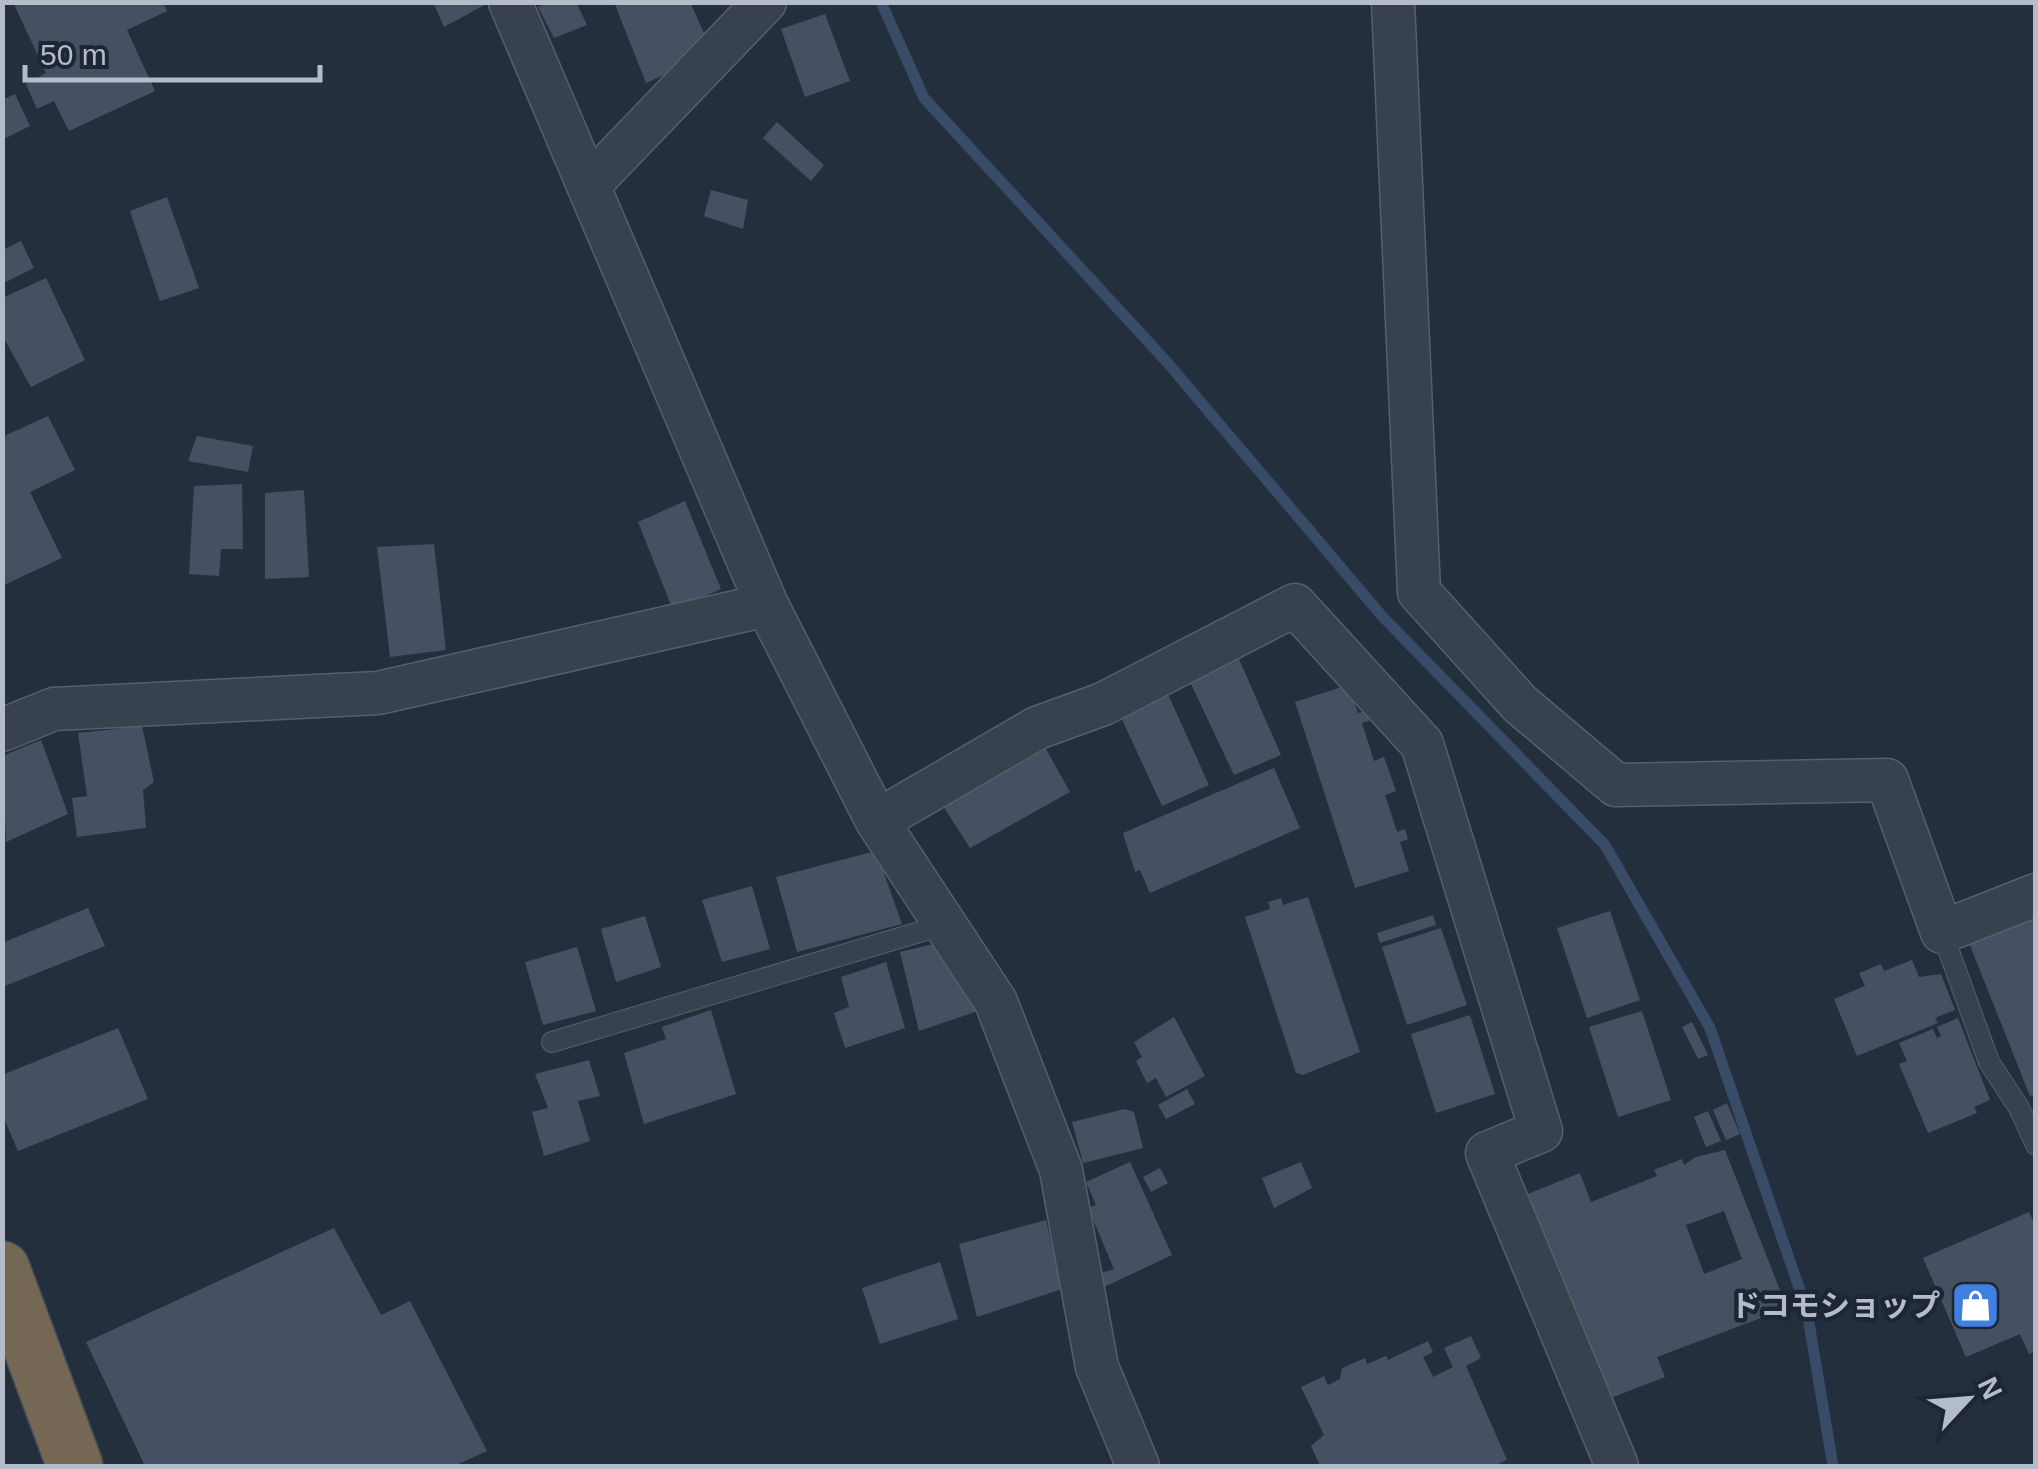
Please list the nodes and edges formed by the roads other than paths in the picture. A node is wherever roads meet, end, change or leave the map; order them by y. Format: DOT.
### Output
graph roads {
  1 [pos="510,2"];
  2 [pos="765,2"];
  3 [pos="1393,2"];
  4 [pos="590,184"];
  5 [pos="766,605"];
  6 [pos="2,730"];
  7 [pos="876,821"];
  8 [pos="2036,895"];
  9 [pos="946,924"];
  10 [pos="1942,932"];
  11 [pos="552,1042"];
  12 [pos="2036,1145"];
  13 [pos="2,1268"];
  14 [pos="75,1466"];
  15 [pos="1138,1466"];
  16 [pos="1618,1466"];
  1 -- 4 [label="street"];
  2 -- 4 [label="street"];
  3 -- 10 [label="street"];
  4 -- 5 [label="street"];
  5 -- 6 [label="street"];
  5 -- 7 [label="street"];
  7 -- 9 [label="street"];
  7 -- 16 [label="street"];
  8 -- 10 [label="street"];
  9 -- 11 [label="lane"];
  9 -- 15 [label="street"];
  10 -- 12 [label="lane"];
  13 -- 14 [label="highway"];
}
